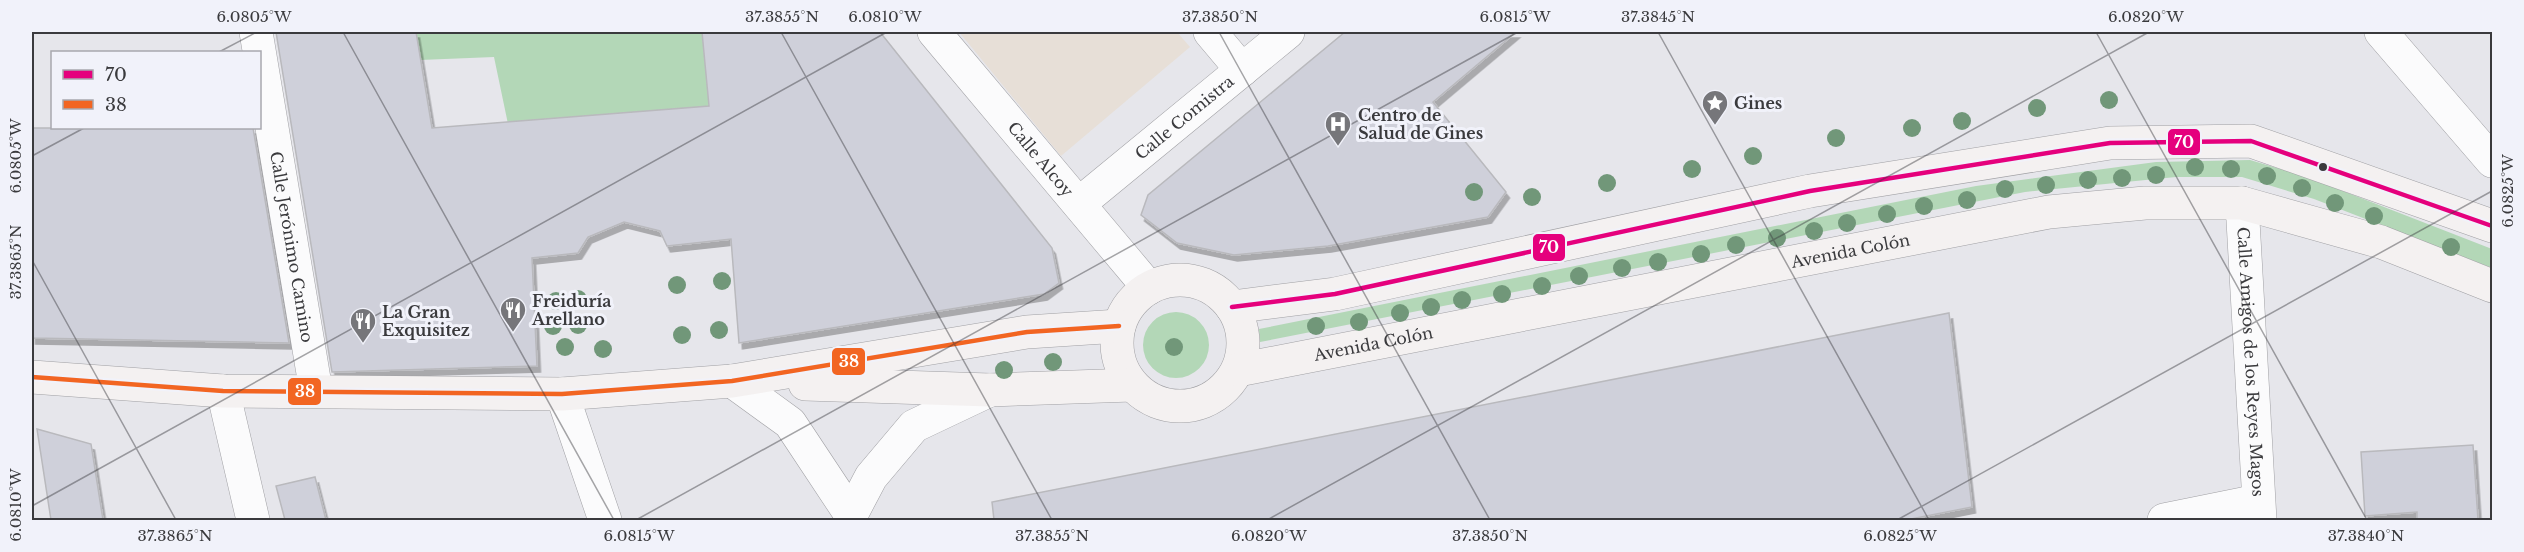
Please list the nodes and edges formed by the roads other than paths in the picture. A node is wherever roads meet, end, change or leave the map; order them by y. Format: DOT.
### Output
graph roads {
  1 [pos="256,32"];
  2 [pos="934,32"];
  3 [pos="1210,32"];
  4 [pos="1288,32"];
  5 [pos="2382,32"];
  6 [pos="259,51"];
  7 [pos="261,62"];
  8 [pos="1242,70"];
  9 [pos="2493,161"];
  10 [pos="1080,203"];
  11 [pos="2242,203"];
  12 [pos="2493,226"];
  13 [pos="2493,286"];
  14 [pos="1149,288"];
  15 [pos="1232,308"];
  16 [pos="1119,326"];
  17 [pos="1238,370"];
  18 [pos="32,377"];
  19 [pos="732,381"];
  20 [pos="1132,385"];
  21 [pos="990,390"];
  22 [pos="316,391"];
  23 [pos="223,392"];
  24 [pos="562,394"];
  25 [pos="2259,511"];
  26 [pos="851,518"];
  27 [pos="253,520"];
  28 [pos="605,520"];
  29 [pos="2164,520"];
  1 -- 6 [label="street, Calle Jerónimo Camino"];
  2 -- 10 [label="street, Calle Alcoy"];
  3 -- 8 [label="street"];
  4 -- 8 [label="street, Calle Comistra"];
  5 -- 9 [label="street"];
  7 -- 22 [label="street, Calle Jerónimo Camino"];
  8 -- 10 [label="street, Calle Comistra"];
  10 -- 14 [label="street, Calle Alcoy"];
  11 -- 13 [label="main road, Avenida Colón"];
  11 -- 17 [label="main road, Avenida Colón"];
  11 -- 25 [label="street, Calle Amigos de los Reyes Magos"];
  12 -- 15 [label="main road"];
  14 -- 15 [label="main road"];
  14 -- 16 [label="main road"];
  15 -- 17 [label="main road"];
  16 -- 19 [label="main road"];
  16 -- 20 [label="main road"];
  17 -- 20 [label="main road"];
  18 -- 23 [label="main road"];
  19 -- 21 [label="main road"];
  19 -- 24 [label="main road"];
  19 -- 26 [label="street"];
  20 -- 21 [label="main road"];
  21 -- 26 [label="street"];
  22 -- 23 [label="main road"];
  22 -- 24 [label="main road"];
  23 -- 27 [label="street"];
  24 -- 28 [label="street"];
  25 -- 29 [label="street"];
}
